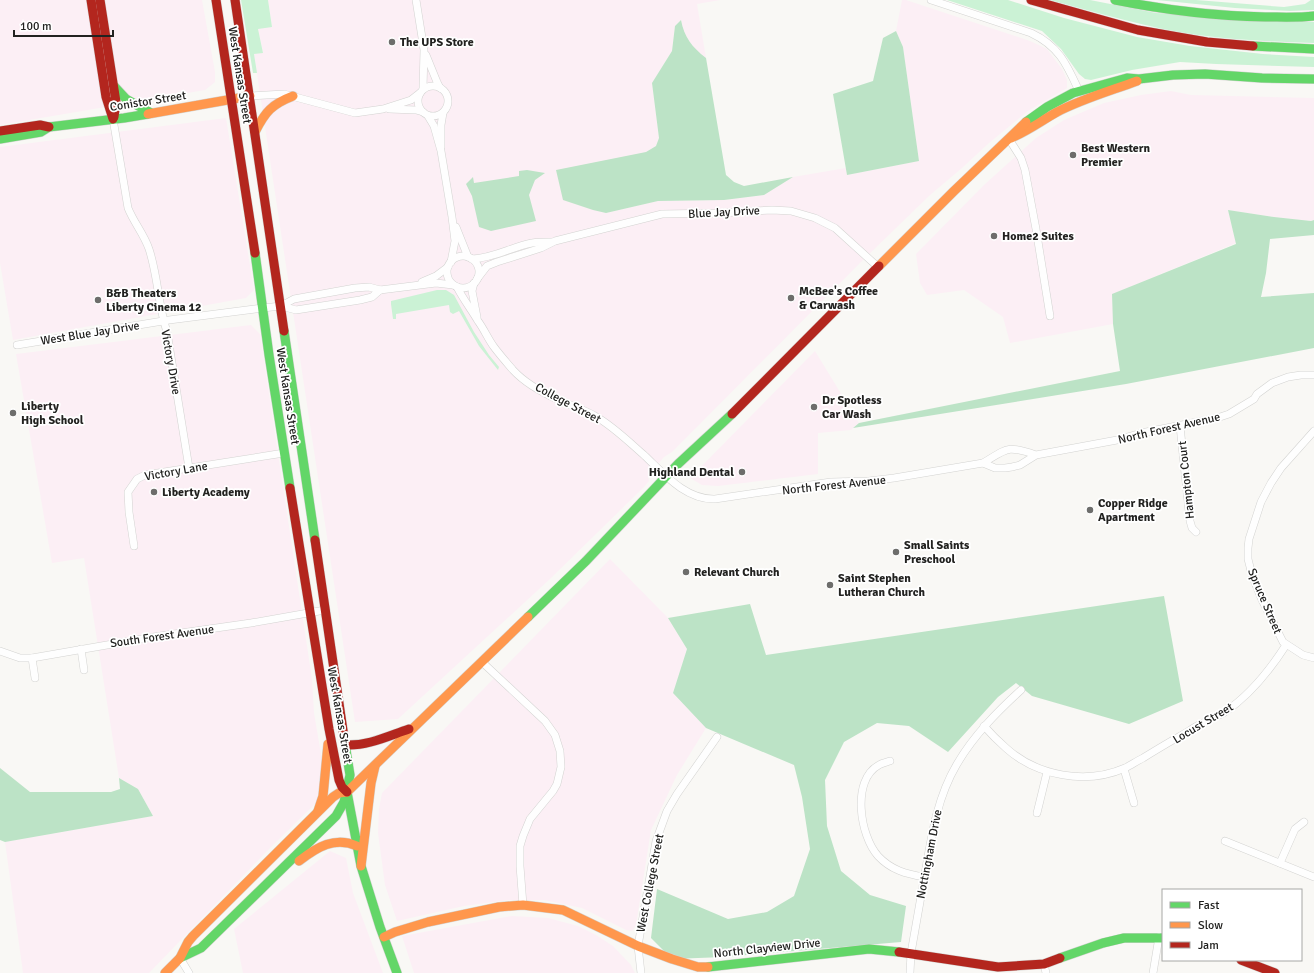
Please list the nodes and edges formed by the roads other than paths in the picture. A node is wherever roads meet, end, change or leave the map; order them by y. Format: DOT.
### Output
graph roads {
  1 [pos="91,0"];
  2 [pos="100,0"];
  3 [pos="216,0"];
  4 [pos="235,0"];
  5 [pos="416,0"];
  6 [pos="931,0"];
  7 [pos="1031,0"];
  8 [pos="1115,0"];
  9 [pos="1314,16"];
  10 [pos="1314,49"];
  11 [pos="424,50"];
  12 [pos="1139,79"];
  13 [pos="1314,79"];
  14 [pos="113,85"];
  15 [pos="440,88"];
  16 [pos="422,91"];
  17 [pos="1079,91"];
  18 [pos="250,96"];
  19 [pos="293,96"];
  20 [pos="232,100"];
  21 [pos="383,109"];
  22 [pos="151,113"];
  23 [pos="443,113"];
  24 [pos="425,114"];
  25 [pos="113,118"];
  26 [pos="49,127"];
  27 [pos="0,131"];
  28 [pos="256,132"];
  29 [pos="1009,138"];
  30 [pos="0,139"];
  31 [pos="441,151"];
  32 [pos="452,217"];
  33 [pos="556,242"];
  34 [pos="470,258"];
  35 [pos="449,264"];
  36 [pos="878,267"];
  37 [pos="476,281"];
  38 [pos="415,285"];
  39 [pos="455,286"];
  40 [pos="380,290"];
  41 [pos="281,306"];
  42 [pos="263,308"];
  43 [pos="1050,316"];
  44 [pos="164,321"];
  45 [pos="478,321"];
  46 [pos="17,345"];
  47 [pos="1314,375"];
  48 [pos="1180,426"];
  49 [pos="1314,431"];
  50 [pos="284,453"];
  51 [pos="1036,455"];
  52 [pos="983,463"];
  53 [pos="189,468"];
  54 [pos="667,477"];
  55 [pos="1196,532"];
  56 [pos="134,546"];
  57 [pos="325,610"];
  58 [pos="310,613"];
  59 [pos="1286,645"];
  60 [pos="80,649"];
  61 [pos="0,651"];
  62 [pos="32,658"];
  63 [pos="1314,658"];
  64 [pos="482,662"];
  65 [pos="84,670"];
  66 [pos="35,678"];
  67 [pos="1021,690"];
  68 [pos="984,726"];
  69 [pos="413,727"];
  70 [pos="329,729"];
  71 [pos="717,737"];
  72 [pos="346,745"];
  73 [pos="890,762"];
  74 [pos="376,764"];
  75 [pos="1124,769"];
  76 [pos="1047,772"];
  77 [pos="347,792"];
  78 [pos="1134,803"];
  79 [pos="316,814"];
  80 [pos="1037,814"];
  81 [pos="1304,822"];
  82 [pos="1225,841"];
  83 [pos="357,846"];
  84 [pos="1280,863"];
  85 [pos="362,866"];
  86 [pos="275,876"];
  87 [pos="924,877"];
  88 [pos="1314,877"];
  89 [pos="523,905"];
  90 [pos="384,936"];
  91 [pos="1161,938"];
  92 [pos="638,946"];
  93 [pos="911,953"];
  94 [pos="180,958"];
  95 [pos="1244,961"];
  96 [pos="1045,969"];
  97 [pos="165,973"];
  98 [pos="189,973"];
  99 [pos="397,973"];
  100 [pos="641,973"];
  101 [pos="910,973"];
  102 [pos="1153,973"];
  103 [pos="1275,973"];
  1 -- 25 [label="main road"];
  2 -- 14 [label="main road"];
  3 -- 20 [label="main road, West Kansas Street"];
  4 -- 18 [label="main road, West Kansas Street"];
  5 -- 11 [label="street"];
  6 -- 17 [label="street"];
  7 -- 10 [label="main road"];
  8 -- 9 [label="main road"];
  11 -- 15 [label="street"];
  11 -- 16 [label="street"];
  12 -- 13 [label="main road"];
  12 -- 17 [label="main road"];
  12 -- 29 [label="main road"];
  14 -- 22 [label="main road"];
  14 -- 25 [label="main road"];
  15 -- 16 [label="street"];
  15 -- 23 [label="street"];
  16 -- 21 [label="street"];
  16 -- 24 [label="street"];
  17 -- 29 [label="main road"];
  18 -- 19 [label="street"];
  18 -- 20 [label="main road, Conistor Street"];
  18 -- 28 [label="main road, West Kansas Street"];
  19 -- 21 [label="street"];
  19 -- 28 [label="main road"];
  20 -- 22 [label="main road, Conistor Street"];
  20 -- 42 [label="main road, West Kansas Street"];
  21 -- 24 [label="street"];
  22 -- 25 [label="main road, Conistor Street"];
  23 -- 24 [label="street"];
  23 -- 31 [label="street"];
  24 -- 31 [label="street"];
  25 -- 26 [label="main road, Conistor Street"];
  25 -- 44 [label="street, Victory Drive"];
  26 -- 27 [label="main road, Conistor Street"];
  26 -- 30 [label="main road, Conistor Street"];
  28 -- 41 [label="main road, West Kansas Street"];
  29 -- 36 [label="main road"];
  29 -- 43 [label="street"];
  31 -- 32 [label="street"];
  32 -- 34 [label="street"];
  32 -- 35 [label="street"];
  33 -- 34 [label="street, Blue Jay Drive"];
  33 -- 36 [label="street, Blue Jay Drive"];
  33 -- 37 [label="street, Blue Jay Drive"];
  34 -- 35 [label="street"];
  34 -- 37 [label="street"];
  35 -- 38 [label="street"];
  35 -- 39 [label="street"];
  36 -- 54 [label="main road"];
  37 -- 39 [label="street"];
  37 -- 45 [label="street, College Street"];
  38 -- 39 [label="street"];
  38 -- 40 [label="street"];
  39 -- 45 [label="street, College Street"];
  40 -- 41 [label="street"];
  40 -- 41 [label="street"];
  41 -- 42 [label="street, West Blue Jay Drive"];
  41 -- 57 [label="main road, West Kansas Street"];
  42 -- 44 [label="street, West Blue Jay Drive"];
  42 -- 50 [label="main road, West Kansas Street"];
  44 -- 46 [label="street, West Blue Jay Drive"];
  44 -- 53 [label="street, Victory Drive"];
  45 -- 54 [label="street, College Street"];
  47 -- 48 [label="street, North Forest Avenue"];
  48 -- 51 [label="street, North Forest Avenue"];
  48 -- 55 [label="street, Hampton Court"];
  49 -- 59 [label="street, Spruce Street"];
  50 -- 53 [label="street, Victory Lane"];
  50 -- 58 [label="main road, West Kansas Street"];
  51 -- 52 [label="street, North Forest Avenue"];
  51 -- 52 [label="street, North Forest Avenue"];
  52 -- 54 [label="street, North Forest Avenue"];
  53 -- 56 [label="street, Victory Lane"];
  54 -- 64 [label="main road"];
  57 -- 58 [label="street, South Forest Avenue"];
  57 -- 72 [label="main road, West Kansas Street"];
  58 -- 60 [label="street, South Forest Avenue"];
  58 -- 70 [label="main road, West Kansas Street"];
  59 -- 63 [label="street"];
  59 -- 75 [label="street, Locust Street"];
  60 -- 62 [label="street, South Forest Avenue"];
  60 -- 65 [label="street"];
  61 -- 62 [label="street, South Forest Avenue"];
  62 -- 66 [label="street"];
  64 -- 69 [label="main road"];
  64 -- 89 [label="street"];
  67 -- 68 [label="street, Nottingham Drive"];
  68 -- 76 [label="street, Locust Street"];
  68 -- 87 [label="street, Nottingham Drive"];
  69 -- 72 [label="main road"];
  69 -- 74 [label="main road"];
  70 -- 77 [label="main road, West Kansas Street"];
  70 -- 79 [label="main road"];
  71 -- 92 [label="street, West College Street"];
  72 -- 77 [label="main road, West Kansas Street"];
  73 -- 87 [label="street"];
  74 -- 77 [label="main road"];
  74 -- 85 [label="main road"];
  75 -- 76 [label="street, Locust Street"];
  75 -- 78 [label="street"];
  76 -- 80 [label="street"];
  77 -- 79 [label="main road"];
  77 -- 83 [label="main road, West Kansas Street"];
  77 -- 86 [label="main road"];
  79 -- 94 [label="main road"];
  81 -- 84 [label="street"];
  82 -- 84 [label="street"];
  83 -- 85 [label="main road, West Kansas Street"];
  83 -- 86 [label="main road"];
  84 -- 88 [label="street"];
  85 -- 90 [label="main road, West Kansas Street"];
  86 -- 94 [label="main road"];
  87 -- 93 [label="street, Nottingham Drive"];
  89 -- 90 [label="main road, North Clayview Drive"];
  89 -- 92 [label="main road, North Clayview Drive"];
  90 -- 99 [label="main road, West Kansas Street"];
  91 -- 96 [label="main road, North Clayview Drive"];
  91 -- 102 [label="street"];
  92 -- 93 [label="main road, North Clayview Drive"];
  92 -- 100 [label="street, West College Street"];
  93 -- 96 [label="main road, North Clayview Drive"];
  93 -- 101 [label="street, Nottingham Drive"];
  94 -- 97 [label="main road"];
  94 -- 98 [label="street"];
  95 -- 103 [label="main road"];
}
